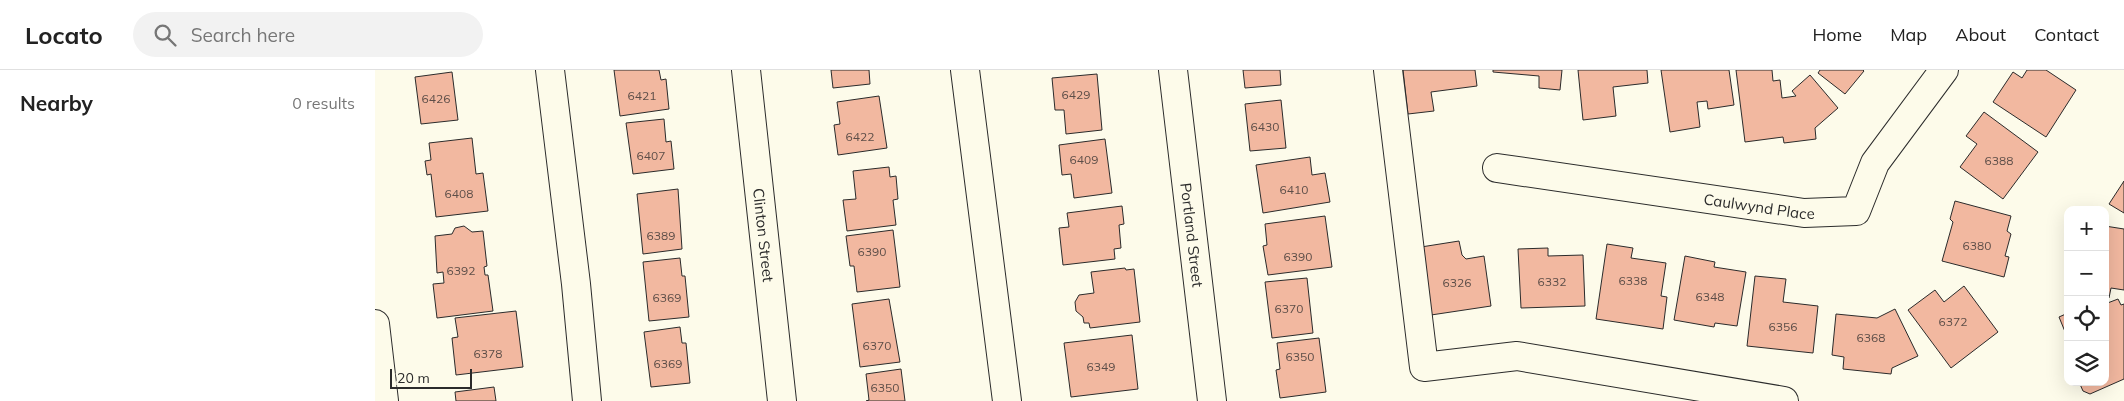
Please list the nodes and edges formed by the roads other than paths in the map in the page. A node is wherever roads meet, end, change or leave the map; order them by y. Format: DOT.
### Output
graph roads {
  1 [pos="550,70"];
  2 [pos="746,70"];
  3 [pos="965,70"];
  4 [pos="1173,70"];
  5 [pos="1388,70"];
  6 [pos="1944,70"];
  7 [pos="1497,168"];
  8 [pos="375,324"];
  9 [pos="384,401"];
  10 [pos="587,401"];
  11 [pos="783,401"];
  12 [pos="1007,401"];
  13 [pos="1209,401"];
  14 [pos="1784,401"];
  1 -- 10 [label="street"];
  2 -- 11 [label="street, Clinton Street"];
  3 -- 12 [label="street"];
  4 -- 13 [label="street, Portland Street"];
  5 -- 14 [label="street"];
  6 -- 7 [label="street, Caulwynd Place"];
  8 -- 9 [label="street"];
}
